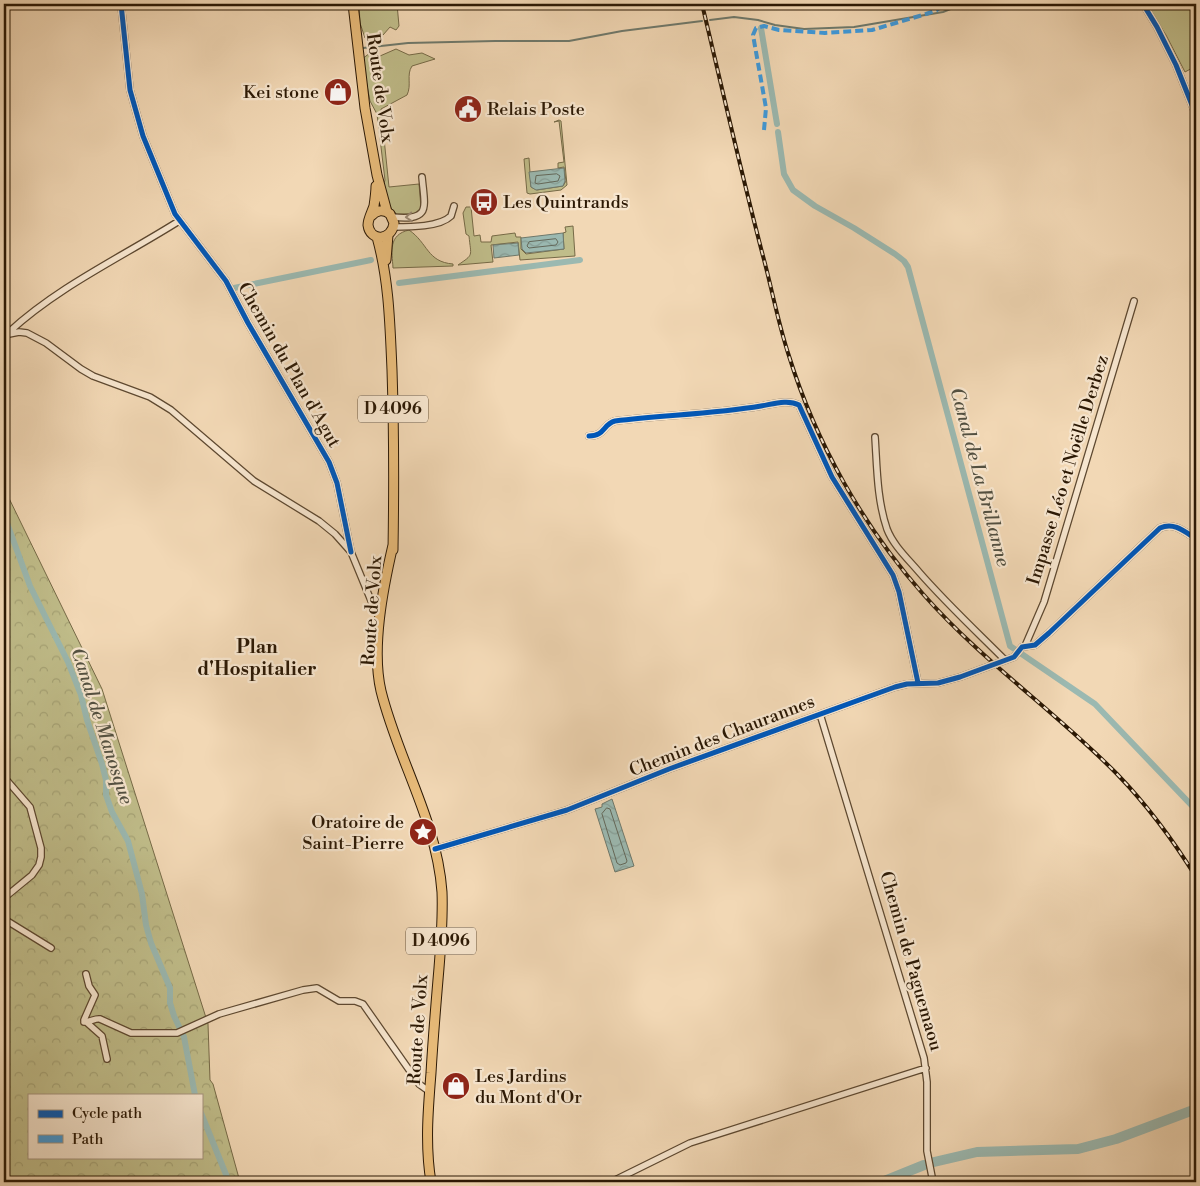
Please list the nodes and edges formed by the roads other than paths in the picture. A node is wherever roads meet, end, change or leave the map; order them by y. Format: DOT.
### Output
graph roads {
  1 [pos="121,4"];
  2 [pos="354,4"];
  3 [pos="1143,4"];
  4 [pos="1196,115"];
  5 [pos="376,175"];
  6 [pos="422,177"];
  7 [pos="454,206"];
  8 [pos="390,215"];
  9 [pos="371,216"];
  10 [pos="179,221"];
  11 [pos="394,227"];
  12 [pos="388,235"];
  13 [pos="377,237"];
  14 [pos="385,272"];
  15 [pos="1134,301"];
  16 [pos="6,335"];
  17 [pos="589,436"];
  18 [pos="875,437"];
  19 [pos="1196,539"];
  20 [pos="393,545"];
  21 [pos="351,552"];
  22 [pos="381,613"];
  23 [pos="1025,646"];
  24 [pos="383,650"];
  25 [pos="1005,660"];
  26 [pos="918,683"];
  27 [pos="386,708"];
  28 [pos="820,714"];
  29 [pos="4,777"];
  30 [pos="436,849"];
  31 [pos="4,898"];
  32 [pos="4,919"];
  33 [pos="51,948"];
  34 [pos="86,974"];
  35 [pos="84,1022"];
  36 [pos="107,1059"];
  37 [pos="926,1068"];
  38 [pos="430,1092"];
  39 [pos="431,1182"];
  40 [pos="611,1182"];
  41 [pos="933,1182"];
  1 -- 10 [label="street, Chemin du Plan d'Agut"];
  2 -- 5 [label="main road, Route de Volx"];
  3 -- 4 [label="street"];
  5 -- 8 [label="main road, Route de Volx"];
  5 -- 9 [label="main road, Route de Volx"];
  6 -- 8 [label="street, one-way"];
  7 -- 11 [label="street"];
  8 -- 9 [label="main road"];
  8 -- 11 [label="main road"];
  9 -- 13 [label="main road"];
  10 -- 16 [label="street"];
  10 -- 21 [label="street, Chemin du Plan d'Agut"];
  11 -- 12 [label="main road"];
  12 -- 13 [label="main road"];
  12 -- 14 [label="main road, Route de Volx / D 4096"];
  13 -- 14 [label="main road, Route de Volx / D 4096"];
  14 -- 20 [label="main road, Route de Volx / D 4096"];
  15 -- 23 [label="street, Impasse Léo et Noëlle Derbez"];
  16 -- 21 [label="street"];
  17 -- 26 [label="street"];
  18 -- 25 [label="street"];
  19 -- 23 [label="street"];
  20 -- 22 [label="main road, Route de Volx / D 4096"];
  20 -- 24 [label="main road, Route de Volx / D 4096"];
  21 -- 22 [label="street"];
  22 -- 24 [label="street"];
  22 -- 27 [label="main road, Route de Volx / D 4096"];
  23 -- 25 [label="street, Chemin des Chaurannes"];
  24 -- 27 [label="main road, Route de Volx / D 4096"];
  25 -- 26 [label="street, Chemin des Chaurannes"];
  26 -- 28 [label="street, Chemin des Chaurannes"];
  27 -- 30 [label="main road, Route de Volx / D 4096"];
  28 -- 30 [label="street, Chemin des Chaurannes"];
  28 -- 37 [label="street, Chemin de Paguemaou"];
  29 -- 31 [label="street"];
  30 -- 38 [label="main road, Route de Volx / D 4096"];
  32 -- 33 [label="street"];
  34 -- 35 [label="street"];
  35 -- 36 [label="street"];
  35 -- 38 [label="street"];
  37 -- 40 [label="street, Chemin de Paguemaou"];
  37 -- 41 [label="street"];
  38 -- 39 [label="main road, Route de Volx / D 4096"];
}
